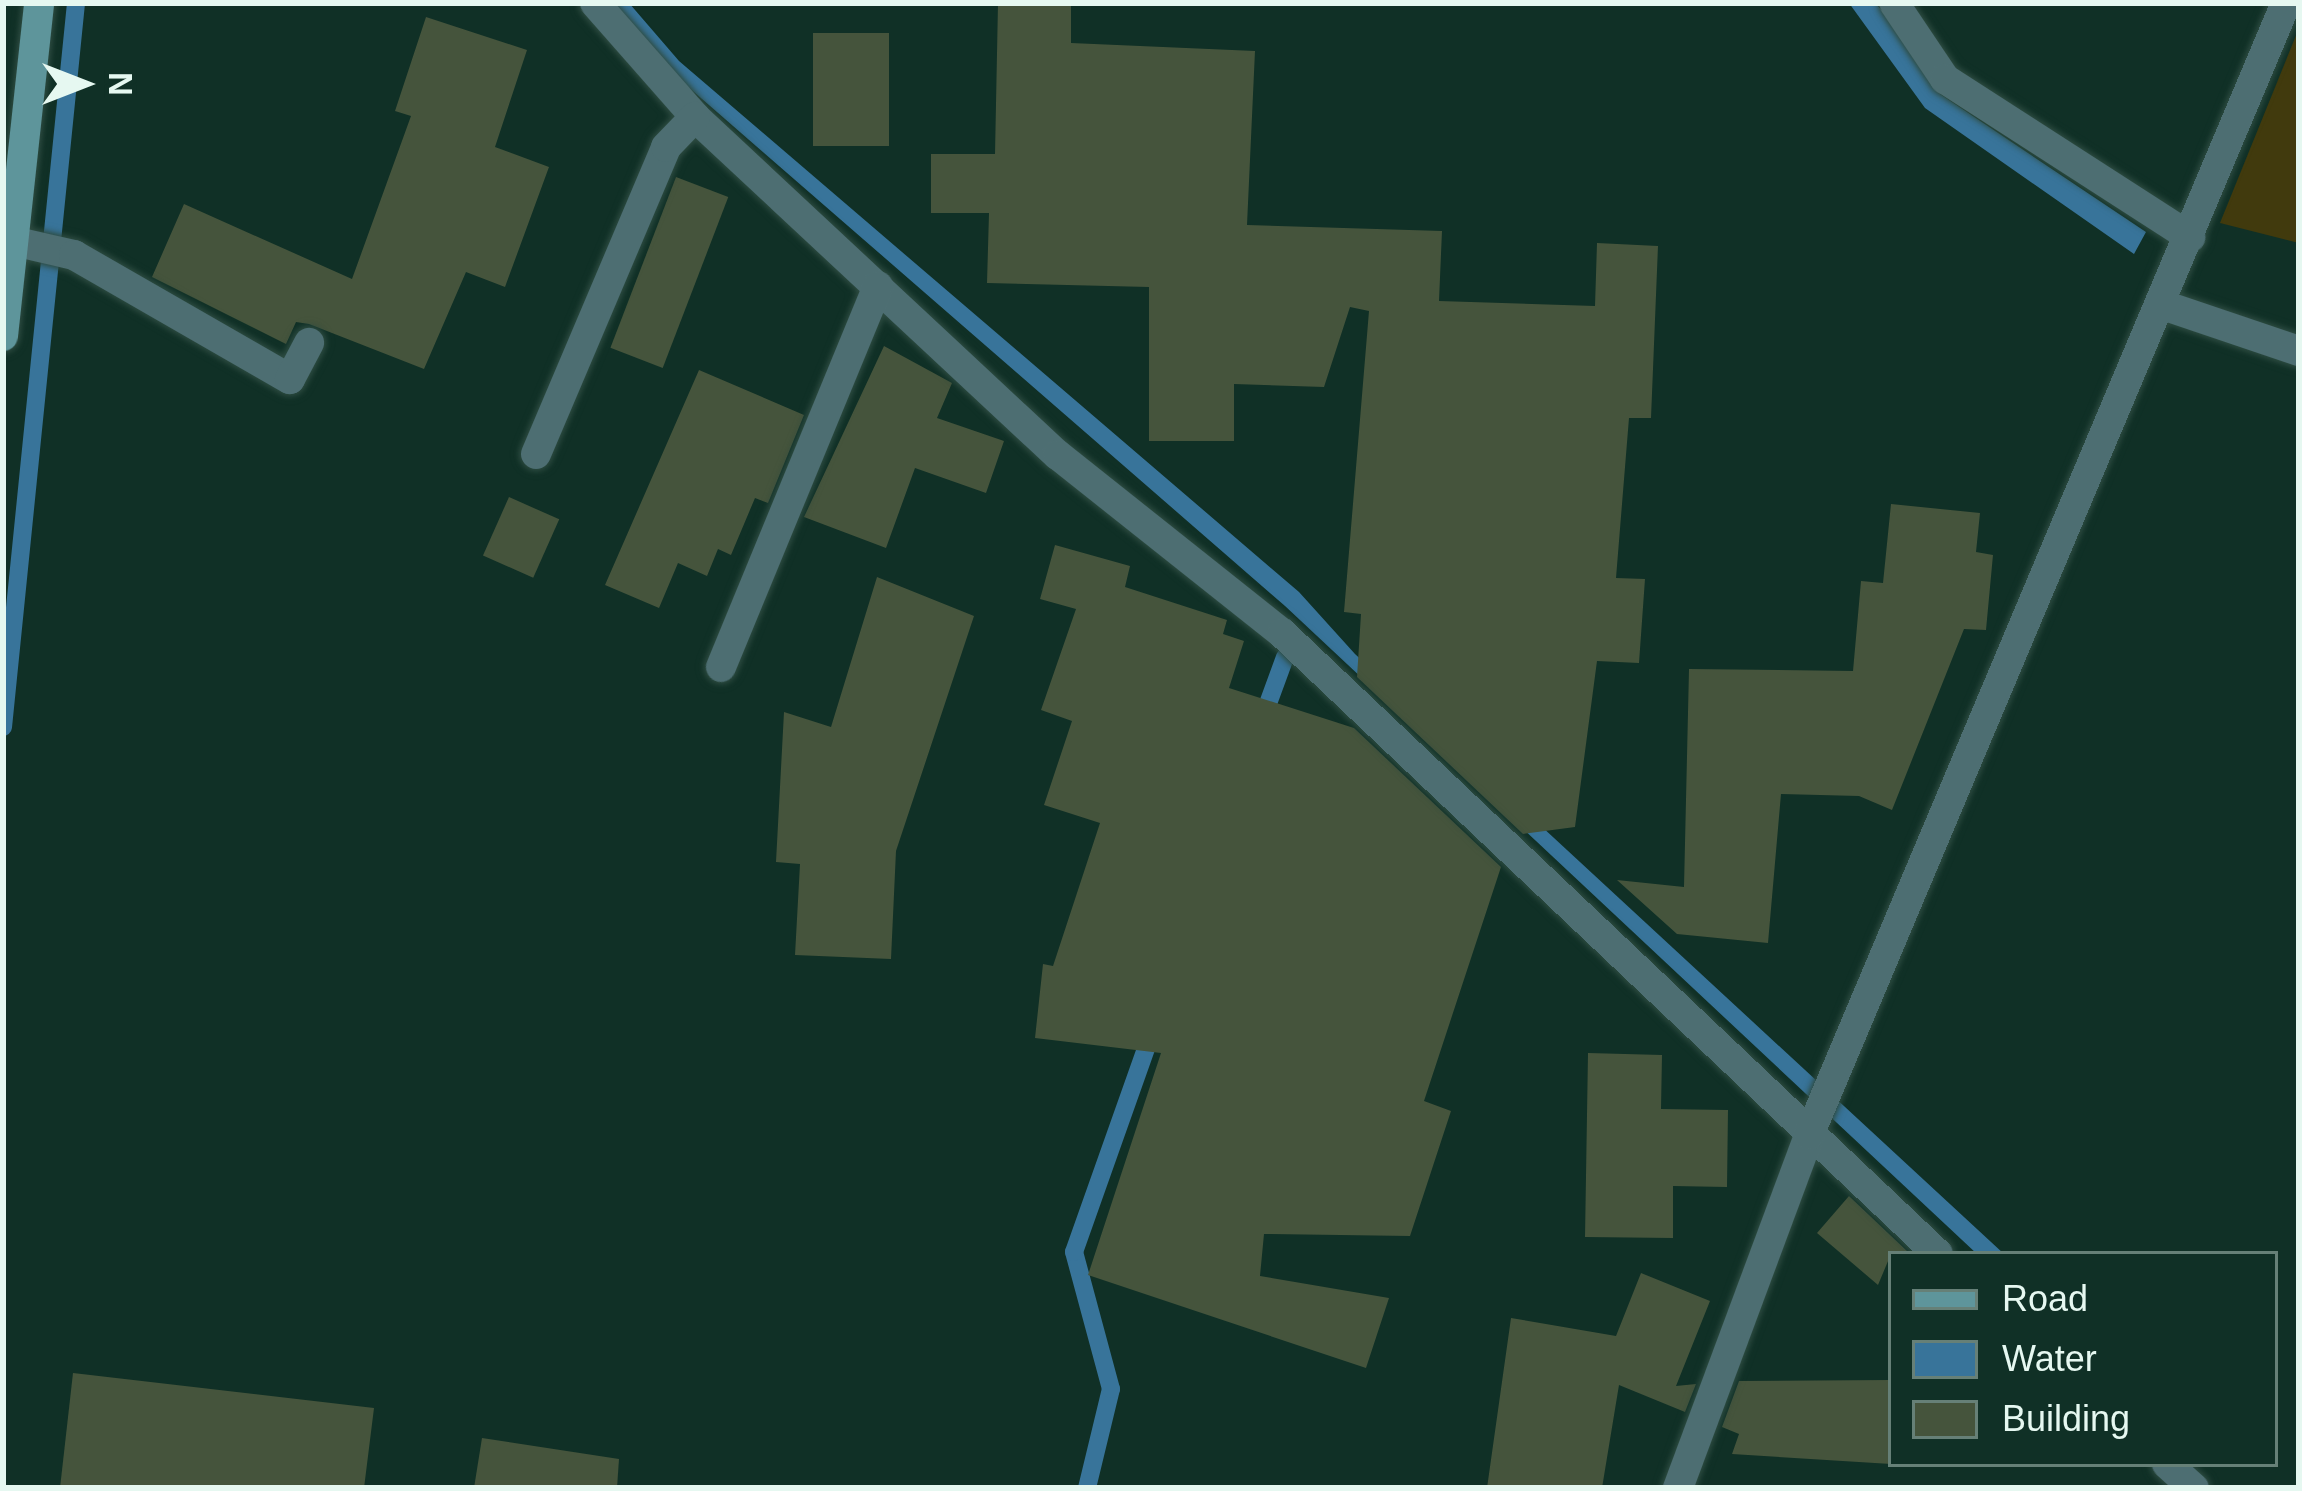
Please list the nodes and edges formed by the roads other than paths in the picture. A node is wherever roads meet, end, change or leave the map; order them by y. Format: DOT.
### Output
graph roads {
  1 [pos="39,3"];
  2 [pos="595,3"];
  3 [pos="1894,3"];
  4 [pos="2286,3"];
  5 [pos="694,117"];
  6 [pos="2190,236"];
  7 [pos="28,242"];
  8 [pos="878,286"];
  9 [pos="2163,304"];
  10 [pos="3,336"];
  11 [pos="309,343"];
  12 [pos="2299,351"];
  13 [pos="536,454"];
  14 [pos="721,667"];
  15 [pos="1809,1136"];
  16 [pos="1935,1251"];
  17 [pos="2171,1467"];
  18 [pos="1678,1488"];
  19 [pos="2194,1488"];
  1 -- 7 [label="street"];
  2 -- 5 [label="street"];
  3 -- 6 [label="street"];
  4 -- 6 [label="street"];
  5 -- 8 [label="street"];
  5 -- 13 [label="street"];
  6 -- 9 [label="street"];
  7 -- 10 [label="street"];
  7 -- 11 [label="street"];
  8 -- 14 [label="street"];
  8 -- 15 [label="street"];
  9 -- 12 [label="street"];
  9 -- 15 [label="street"];
  15 -- 16 [label="street"];
  15 -- 18 [label="street"];
  17 -- 19 [label="street"];
}
